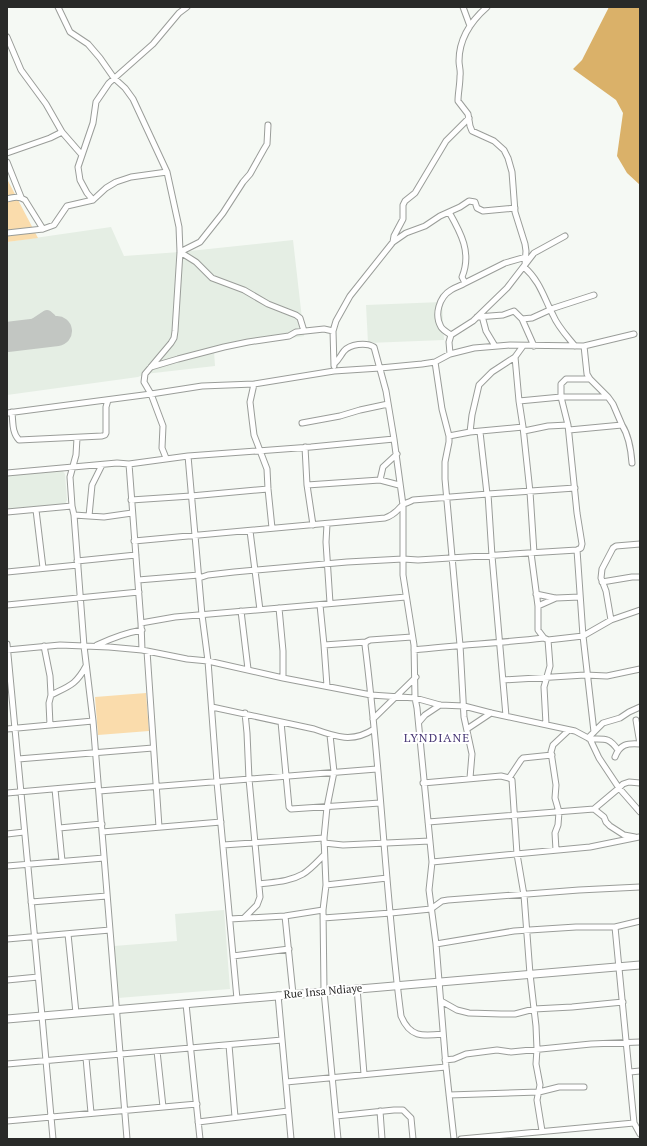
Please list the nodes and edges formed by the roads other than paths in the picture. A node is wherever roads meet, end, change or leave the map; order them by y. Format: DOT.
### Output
graph roads {
  1 [pos="58,7"];
  2 [pos="187,7"];
  3 [pos="464,7"];
  4 [pos="487,7"];
  5 [pos="470,26"];
  6 [pos="7,37"];
  7 [pos="114,78"];
  8 [pos="469,118"];
  9 [pos="268,125"];
  10 [pos="62,132"];
  11 [pos="7,153"];
  12 [pos="82,156"];
  13 [pos="7,162"];
  14 [pos="166,172"];
  15 [pos="21,197"];
  16 [pos="7,198"];
  17 [pos="93,200"];
  18 [pos="515,208"];
  19 [pos="449,212"];
  20 [pos="43,229"];
  21 [pos="7,234"];
  22 [pos="565,236"];
  23 [pos="393,242"];
  24 [pos="180,252"];
  25 [pos="526,257"];
  26 [pos="524,266"];
  27 [pos="465,283"];
  28 [pos="594,295"];
  29 [pos="550,309"];
  30 [pos="479,316"];
  31 [pos="522,319"];
  32 [pos="333,330"];
  33 [pos="304,331"];
  34 [pos="634,334"];
  35 [pos="451,336"];
  36 [pos="495,346"];
  37 [pos="523,346"];
  38 [pos="534,346"];
  39 [pos="575,346"];
  40 [pos="584,346"];
  41 [pos="450,354"];
  42 [pos="515,356"];
  43 [pos="435,362"];
  44 [pos="334,364"];
  45 [pos="150,368"];
  46 [pos="380,368"];
  47 [pos="334,371"];
  48 [pos="590,379"];
  49 [pos="254,384"];
  50 [pos="151,394"];
  51 [pos="561,397"];
  52 [pos="608,397"];
  53 [pos="108,400"];
  54 [pos="519,401"];
  55 [pos="388,404"];
  56 [pos="10,413"];
  57 [pos="302,423"];
  58 [pos="622,425"];
  59 [pos="569,427"];
  60 [pos="523,429"];
  61 [pos="470,432"];
  62 [pos="480,432"];
  63 [pos="449,436"];
  64 [pos="77,438"];
  65 [pos="394,439"];
  66 [pos="305,448"];
  67 [pos="260,451"];
  68 [pos="397,454"];
  69 [pos="188,456"];
  70 [pos="166,458"];
  71 [pos="632,463"];
  72 [pos="128,464"];
  73 [pos="102,465"];
  74 [pos="74,467"];
  75 [pos="7,473"];
  76 [pos="380,480"];
  77 [pos="307,485"];
  78 [pos="400,485"];
  79 [pos="575,488"];
  80 [pos="268,489"];
  81 [pos="530,492"];
  82 [pos="488,494"];
  83 [pos="191,496"];
  84 [pos="446,497"];
  85 [pos="131,500"];
  86 [pos="403,505"];
  87 [pos="72,506"];
  88 [pos="36,510"];
  89 [pos="7,512"];
  90 [pos="132,513"];
  91 [pos="74,515"];
  92 [pos="89,516"];
  93 [pos="327,524"];
  94 [pos="313,525"];
  95 [pos="272,528"];
  96 [pos="250,531"];
  97 [pos="194,536"];
  98 [pos="134,541"];
  99 [pos="640,544"];
  100 [pos="577,550"];
  101 [pos="532,553"];
  102 [pos="136,555"];
  103 [pos="492,556"];
  104 [pos="453,558"];
  105 [pos="403,559"];
  106 [pos="77,563"];
  107 [pos="328,564"];
  108 [pos="43,568"];
  109 [pos="255,570"];
  110 [pos="7,572"];
  111 [pos="199,577"];
  112 [pos="640,577"];
  113 [pos="138,580"];
  114 [pos="602,582"];
  115 [pos="139,592"];
  116 [pos="536,594"];
  117 [pos="406,597"];
  118 [pos="580,597"];
  119 [pos="80,598"];
  120 [pos="556,598"];
  121 [pos="330,603"];
  122 [pos="7,605"];
  123 [pos="320,605"];
  124 [pos="538,606"];
  125 [pos="280,608"];
  126 [pos="260,610"];
  127 [pos="640,610"];
  128 [pos="241,611"];
  129 [pos="202,615"];
  130 [pos="611,620"];
  131 [pos="141,622"];
  132 [pos="142,630"];
  133 [pos="412,636"];
  134 [pos="583,636"];
  135 [pos="546,639"];
  136 [pos="366,642"];
  137 [pos="499,643"];
  138 [pos="7,644"];
  139 [pos="324,645"];
  140 [pos="460,645"];
  141 [pos="44,646"];
  142 [pos="84,646"];
  143 [pos="96,646"];
  144 [pos="7,650"];
  145 [pos="414,650"];
  146 [pos="144,651"];
  147 [pos="208,661"];
  148 [pos="86,666"];
  149 [pos="248,669"];
  150 [pos="640,669"];
  151 [pos="587,676"];
  152 [pos="283,678"];
  153 [pos="416,678"];
  154 [pos="546,678"];
  155 [pos="503,680"];
  156 [pos="327,686"];
  157 [pos="371,694"];
  158 [pos="51,695"];
  159 [pos="9,697"];
  160 [pos="396,697"];
  161 [pos="415,698"];
  162 [pos="440,705"];
  163 [pos="464,706"];
  164 [pos="212,707"];
  165 [pos="640,707"];
  166 [pos="245,713"];
  167 [pos="491,713"];
  168 [pos="506,716"];
  169 [pos="373,719"];
  170 [pos="636,720"];
  171 [pos="93,721"];
  172 [pos="281,722"];
  173 [pos="418,722"];
  174 [pos="546,724"];
  175 [pos="50,725"];
  176 [pos="15,728"];
  177 [pos="7,729"];
  178 [pos="374,729"];
  179 [pos="467,729"];
  180 [pos="569,730"];
  181 [pos="594,732"];
  182 [pos="330,735"];
  183 [pos="589,739"];
  184 [pos="640,744"];
  185 [pos="153,748"];
  186 [pos="618,750"];
  187 [pos="96,753"];
  188 [pos="552,755"];
  189 [pos="615,757"];
  190 [pos="18,759"];
  191 [pos="377,769"];
  192 [pos="334,772"];
  193 [pos="286,776"];
  194 [pos="470,778"];
  195 [pos="509,778"];
  196 [pos="249,779"];
  197 [pos="217,782"];
  198 [pos="423,783"];
  199 [pos="640,783"];
  200 [pos="98,785"];
  201 [pos="156,786"];
  202 [pos="620,788"];
  203 [pos="55,789"];
  204 [pos="21,791"];
  205 [pos="99,791"];
  206 [pos="7,793"];
  207 [pos="380,803"];
  208 [pos="327,807"];
  209 [pos="594,809"];
  210 [pos="559,812"];
  211 [pos="640,812"];
  212 [pos="514,815"];
  213 [pos="221,822"];
  214 [pos="428,822"];
  215 [pos="102,824"];
  216 [pos="160,827"];
  217 [pos="59,828"];
  218 [pos="24,832"];
  219 [pos="102,832"];
  220 [pos="7,834"];
  221 [pos="640,837"];
  222 [pos="324,841"];
  223 [pos="430,841"];
  224 [pos="384,842"];
  225 [pos="255,843"];
  226 [pos="224,845"];
  227 [pos="556,850"];
  228 [pos="517,854"];
  229 [pos="324,855"];
  230 [pos="104,858"];
  231 [pos="62,861"];
  232 [pos="432,862"];
  233 [pos="27,865"];
  234 [pos="7,866"];
  235 [pos="387,878"];
  236 [pos="259,884"];
  237 [pos="326,885"];
  238 [pos="640,887"];
  239 [pos="524,895"];
  240 [pos="107,896"];
  241 [pos="31,902"];
  242 [pos="431,909"];
  243 [pos="323,910"];
  244 [pos="391,914"];
  245 [pos="285,916"];
  246 [pos="244,918"];
  247 [pos="324,918"];
  248 [pos="230,919"];
  249 [pos="640,921"];
  250 [pos="615,927"];
  251 [pos="110,930"];
  252 [pos="526,930"];
  253 [pos="68,934"];
  254 [pos="34,936"];
  255 [pos="7,939"];
  256 [pos="436,944"];
  257 [pos="289,949"];
  258 [pos="233,956"];
  259 [pos="640,965"];
  260 [pos="619,967"];
  261 [pos="530,974"];
  262 [pos="38,977"];
  263 [pos="7,980"];
  264 [pos="439,982"];
  265 [pos="397,985"];
  266 [pos="357,988"];
  267 [pos="324,991"];
  268 [pos="292,994"];
  269 [pos="278,995"];
  270 [pos="238,999"];
  271 [pos="441,1001"];
  272 [pos="623,1002"];
  273 [pos="186,1004"];
  274 [pos="534,1009"];
  275 [pos="116,1010"];
  276 [pos="76,1013"];
  277 [pos="42,1016"];
  278 [pos="7,1019"];
  279 [pos="443,1034"];
  280 [pos="282,1040"];
  281 [pos="627,1042"];
  282 [pos="640,1042"];
  283 [pos="229,1045"];
  284 [pos="191,1048"];
  285 [pos="537,1049"];
  286 [pos="157,1051"];
  287 [pos="120,1055"];
  288 [pos="86,1058"];
  289 [pos="445,1060"];
  290 [pos="46,1061"];
  291 [pos="7,1064"];
  292 [pos="446,1067"];
  293 [pos="640,1071"];
  294 [pos="630,1072"];
  295 [pos="364,1074"];
  296 [pos="332,1078"];
  297 [pos="286,1082"];
  298 [pos="584,1088"];
  299 [pos="539,1092"];
  300 [pos="450,1095"];
  301 [pos="197,1104"];
  302 [pos="163,1107"];
  303 [pos="124,1110"];
  304 [pos="288,1111"];
  305 [pos="380,1111"];
  306 [pos="91,1113"];
  307 [pos="51,1116"];
  308 [pos="336,1116"];
  309 [pos="235,1117"];
  310 [pos="7,1121"];
  311 [pos="198,1122"];
  312 [pos="634,1123"];
  313 [pos="542,1131"];
  314 [pos="640,1134"];
  315 [pos="53,1139"];
  316 [pos="127,1139"];
  317 [pos="200,1139"];
  318 [pos="291,1139"];
  319 [pos="338,1139"];
  320 [pos="382,1139"];
  321 [pos="413,1139"];
  322 [pos="454,1139"];
  323 [pos="461,1139"];
  1 -- 7 [label="street"];
  2 -- 7 [label="street"];
  3 -- 5 [label="street"];
  4 -- 5 [label="street"];
  5 -- 8 [label="street"];
  6 -- 10 [label="street"];
  7 -- 12 [label="street"];
  7 -- 14 [label="street"];
  8 -- 18 [label="street"];
  8 -- 23 [label="street"];
  9 -- 24 [label="street"];
  10 -- 11 [label="street"];
  10 -- 12 [label="street"];
  12 -- 17 [label="street"];
  13 -- 15 [label="street"];
  14 -- 17 [label="street"];
  14 -- 24 [label="street"];
  15 -- 16 [label="street"];
  15 -- 20 [label="street"];
  17 -- 20 [label="street"];
  18 -- 19 [label="street"];
  18 -- 25 [label="street"];
  19 -- 23 [label="street"];
  19 -- 27 [label="street"];
  20 -- 21 [label="street"];
  22 -- 26 [label="street"];
  23 -- 32 [label="street"];
  24 -- 33 [label="street"];
  24 -- 45 [label="street"];
  25 -- 26 [label="street"];
  25 -- 27 [label="street"];
  26 -- 29 [label="street"];
  26 -- 30 [label="street"];
  27 -- 35 [label="street"];
  28 -- 29 [label="street"];
  29 -- 31 [label="street"];
  29 -- 39 [label="street"];
  30 -- 31 [label="street"];
  30 -- 35 [label="street"];
  30 -- 36 [label="street"];
  31 -- 38 [label="street"];
  32 -- 33 [label="street"];
  32 -- 44 [label="street"];
  33 -- 45 [label="street"];
  34 -- 40 [label="street"];
  35 -- 41 [label="street"];
  36 -- 37 [label="street"];
  36 -- 41 [label="street"];
  37 -- 38 [label="street"];
  37 -- 42 [label="street"];
  38 -- 39 [label="street"];
  39 -- 40 [label="street"];
  40 -- 48 [label="street"];
  41 -- 43 [label="street"];
  42 -- 54 [label="street"];
  42 -- 61 [label="street"];
  43 -- 46 [label="street"];
  43 -- 63 [label="street"];
  44 -- 46 [label="street"];
  44 -- 47 [label="street"];
  45 -- 50 [label="street"];
  46 -- 47 [label="street"];
  46 -- 55 [label="street"];
  47 -- 49 [label="street"];
  48 -- 51 [label="street"];
  48 -- 52 [label="street"];
  49 -- 50 [label="street"];
  49 -- 67 [label="street"];
  50 -- 53 [label="street"];
  50 -- 70 [label="street"];
  51 -- 52 [label="street"];
  51 -- 54 [label="street"];
  51 -- 59 [label="street"];
  52 -- 58 [label="street"];
  53 -- 56 [label="street"];
  53 -- 64 [label="street"];
  54 -- 60 [label="street"];
  55 -- 57 [label="street"];
  55 -- 65 [label="street"];
  56 -- 64 [label="street"];
  58 -- 59 [label="street"];
  58 -- 71 [label="street"];
  59 -- 60 [label="street"];
  59 -- 79 [label="street"];
  60 -- 62 [label="street"];
  60 -- 81 [label="street"];
  61 -- 62 [label="street"];
  61 -- 63 [label="street"];
  62 -- 82 [label="street"];
  63 -- 84 [label="street"];
  64 -- 74 [label="street"];
  65 -- 66 [label="street"];
  65 -- 68 [label="street"];
  66 -- 67 [label="street"];
  66 -- 77 [label="street"];
  67 -- 69 [label="street"];
  67 -- 80 [label="street"];
  68 -- 76 [label="street"];
  68 -- 78 [label="street"];
  69 -- 70 [label="street"];
  69 -- 83 [label="street"];
  70 -- 72 [label="street"];
  72 -- 73 [label="street"];
  72 -- 85 [label="street"];
  73 -- 74 [label="street"];
  73 -- 92 [label="street"];
  74 -- 75 [label="street"];
  74 -- 87 [label="street"];
  76 -- 77 [label="street"];
  76 -- 78 [label="street"];
  77 -- 94 [label="street"];
  78 -- 86 [label="street"];
  79 -- 81 [label="street"];
  79 -- 100 [label="street"];
  80 -- 83 [label="street"];
  80 -- 95 [label="street"];
  81 -- 82 [label="street"];
  81 -- 101 [label="street"];
  82 -- 84 [label="street"];
  82 -- 103 [label="street"];
  83 -- 85 [label="street"];
  83 -- 97 [label="street"];
  84 -- 86 [label="street"];
  84 -- 104 [label="street"];
  85 -- 90 [label="street"];
  86 -- 93 [label="street"];
  86 -- 105 [label="street"];
  87 -- 88 [label="street"];
  87 -- 91 [label="street"];
  88 -- 89 [label="street"];
  88 -- 108 [label="street"];
  90 -- 92 [label="street"];
  90 -- 98 [label="street"];
  91 -- 92 [label="street"];
  91 -- 106 [label="street"];
  93 -- 94 [label="street"];
  93 -- 107 [label="street"];
  94 -- 95 [label="street"];
  95 -- 96 [label="street"];
  96 -- 97 [label="street"];
  96 -- 109 [label="street"];
  97 -- 98 [label="street"];
  97 -- 111 [label="street"];
  98 -- 102 [label="street"];
  99 -- 114 [label="street"];
  100 -- 101 [label="street"];
  100 -- 118 [label="street"];
  101 -- 103 [label="street"];
  101 -- 116 [label="street"];
  102 -- 106 [label="street"];
  102 -- 113 [label="street"];
  103 -- 104 [label="street"];
  103 -- 137 [label="street"];
  104 -- 105 [label="street"];
  104 -- 140 [label="street"];
  105 -- 107 [label="street"];
  105 -- 117 [label="street"];
  106 -- 108 [label="street"];
  106 -- 119 [label="street"];
  107 -- 109 [label="street"];
  107 -- 121 [label="street"];
  108 -- 110 [label="street"];
  109 -- 111 [label="street"];
  109 -- 126 [label="street"];
  111 -- 113 [label="street"];
  111 -- 129 [label="street"];
  112 -- 114 [label="street"];
  113 -- 115 [label="street"];
  114 -- 130 [label="street"];
  115 -- 119 [label="street"];
  115 -- 131 [label="street"];
  116 -- 120 [label="street"];
  116 -- 124 [label="street"];
  117 -- 121 [label="street"];
  117 -- 133 [label="street"];
  118 -- 120 [label="street"];
  118 -- 134 [label="street"];
  119 -- 122 [label="street"];
  119 -- 142 [label="street"];
  120 -- 124 [label="street"];
  121 -- 123 [label="street"];
  123 -- 125 [label="street"];
  123 -- 139 [label="street"];
  124 -- 135 [label="street"];
  125 -- 126 [label="street"];
  125 -- 152 [label="street"];
  126 -- 128 [label="street"];
  127 -- 130 [label="street"];
  128 -- 129 [label="street"];
  128 -- 149 [label="street"];
  129 -- 131 [label="street"];
  129 -- 147 [label="street"];
  130 -- 134 [label="street"];
  131 -- 132 [label="street"];
  132 -- 143 [label="street"];
  132 -- 146 [label="street"];
  133 -- 136 [label="street"];
  133 -- 145 [label="street"];
  134 -- 135 [label="street"];
  134 -- 151 [label="street"];
  135 -- 137 [label="street"];
  135 -- 154 [label="street"];
  136 -- 139 [label="street"];
  136 -- 157 [label="street"];
  137 -- 140 [label="street"];
  137 -- 155 [label="street"];
  138 -- 144 [label="street"];
  139 -- 156 [label="street"];
  140 -- 145 [label="street"];
  140 -- 163 [label="street"];
  141 -- 142 [label="street"];
  141 -- 144 [label="street"];
  141 -- 158 [label="street"];
  142 -- 143 [label="street"];
  142 -- 148 [label="street"];
  143 -- 146 [label="street"];
  144 -- 159 [label="street"];
  145 -- 153 [label="street"];
  146 -- 147 [label="street"];
  146 -- 185 [label="street"];
  147 -- 149 [label="street"];
  147 -- 164 [label="street"];
  148 -- 158 [label="street"];
  148 -- 171 [label="street"];
  149 -- 152 [label="street"];
  150 -- 151 [label="street"];
  151 -- 154 [label="street"];
  151 -- 181 [label="street"];
  152 -- 156 [label="street"];
  153 -- 160 [label="street"];
  153 -- 161 [label="street"];
  154 -- 155 [label="street"];
  154 -- 174 [label="street"];
  155 -- 168 [label="street"];
  156 -- 157 [label="street"];
  157 -- 160 [label="street"];
  157 -- 169 [label="street"];
  158 -- 175 [label="street"];
  159 -- 176 [label="street"];
  160 -- 161 [label="street"];
  160 -- 169 [label="street"];
  161 -- 162 [label="street"];
  161 -- 173 [label="street"];
  162 -- 163 [label="street"];
  162 -- 173 [label="street"];
  163 -- 167 [label="street"];
  163 -- 179 [label="street"];
  164 -- 166 [label="street"];
  164 -- 197 [label="street"];
  165 -- 181 [label="street"];
  166 -- 172 [label="street"];
  166 -- 196 [label="street"];
  167 -- 168 [label="street"];
  167 -- 179 [label="street"];
  168 -- 174 [label="street"];
  169 -- 178 [label="street"];
  170 -- 184 [label="street"];
  171 -- 175 [label="street"];
  171 -- 187 [label="street"];
  172 -- 182 [label="street"];
  172 -- 193 [label="street"];
  173 -- 198 [label="street"];
  174 -- 180 [label="street"];
  175 -- 176 [label="street"];
  176 -- 177 [label="street"];
  176 -- 190 [label="street"];
  178 -- 182 [label="street"];
  178 -- 191 [label="street"];
  179 -- 194 [label="street"];
  180 -- 183 [label="street"];
  180 -- 188 [label="street"];
  181 -- 183 [label="street"];
  182 -- 192 [label="street"];
  183 -- 186 [label="street"];
  183 -- 202 [label="street"];
  184 -- 186 [label="street"];
  185 -- 187 [label="street"];
  185 -- 201 [label="street"];
  186 -- 189 [label="street"];
  187 -- 190 [label="street"];
  187 -- 200 [label="street"];
  188 -- 195 [label="street"];
  188 -- 210 [label="street"];
  190 -- 204 [label="street"];
  191 -- 192 [label="street"];
  191 -- 207 [label="street"];
  192 -- 193 [label="street"];
  192 -- 208 [label="street"];
  193 -- 196 [label="street"];
  193 -- 208 [label="street"];
  194 -- 195 [label="street"];
  194 -- 198 [label="street"];
  195 -- 212 [label="street"];
  196 -- 197 [label="street"];
  196 -- 225 [label="street"];
  197 -- 201 [label="street"];
  197 -- 213 [label="street"];
  198 -- 214 [label="street"];
  199 -- 202 [label="street"];
  200 -- 203 [label="street"];
  200 -- 205 [label="street"];
  201 -- 205 [label="street"];
  201 -- 216 [label="street"];
  202 -- 209 [label="street"];
  202 -- 211 [label="street"];
  203 -- 204 [label="street"];
  203 -- 217 [label="street"];
  204 -- 206 [label="street"];
  204 -- 218 [label="street"];
  205 -- 215 [label="street"];
  207 -- 208 [label="street"];
  207 -- 224 [label="street"];
  208 -- 222 [label="street"];
  209 -- 210 [label="street"];
  209 -- 221 [label="street"];
  210 -- 212 [label="street"];
  210 -- 227 [label="street"];
  212 -- 214 [label="street"];
  212 -- 228 [label="street"];
  213 -- 216 [label="street"];
  213 -- 226 [label="street"];
  214 -- 223 [label="street"];
  215 -- 217 [label="street"];
  215 -- 219 [label="street"];
  216 -- 219 [label="street"];
  217 -- 231 [label="street"];
  218 -- 220 [label="street"];
  218 -- 233 [label="street"];
  219 -- 230 [label="street"];
  221 -- 227 [label="street"];
  222 -- 224 [label="street"];
  222 -- 225 [label="street"];
  222 -- 229 [label="street"];
  223 -- 224 [label="street"];
  223 -- 232 [label="street"];
  224 -- 235 [label="street"];
  225 -- 226 [label="street"];
  225 -- 236 [label="street"];
  226 -- 248 [label="street"];
  227 -- 228 [label="street"];
  228 -- 232 [label="street"];
  228 -- 239 [label="street"];
  229 -- 236 [label="street"];
  229 -- 237 [label="street"];
  230 -- 231 [label="street"];
  230 -- 240 [label="street"];
  231 -- 233 [label="street"];
  232 -- 242 [label="street"];
  233 -- 234 [label="street"];
  233 -- 241 [label="street"];
  235 -- 237 [label="street"];
  235 -- 244 [label="street"];
  236 -- 246 [label="street"];
  237 -- 243 [label="street"];
  238 -- 239 [label="street"];
  239 -- 242 [label="street"];
  239 -- 252 [label="street"];
  240 -- 241 [label="street"];
  240 -- 251 [label="street"];
  241 -- 254 [label="street"];
  242 -- 244 [label="street"];
  242 -- 256 [label="street"];
  243 -- 245 [label="street"];
  243 -- 247 [label="street"];
  244 -- 247 [label="street"];
  244 -- 265 [label="street"];
  245 -- 246 [label="street"];
  245 -- 257 [label="street"];
  246 -- 248 [label="street"];
  247 -- 267 [label="street"];
  248 -- 258 [label="street"];
  249 -- 250 [label="street"];
  250 -- 252 [label="street"];
  250 -- 260 [label="street"];
  251 -- 253 [label="street"];
  251 -- 275 [label="street"];
  252 -- 256 [label="street"];
  252 -- 261 [label="street"];
  253 -- 254 [label="street"];
  253 -- 276 [label="street"];
  254 -- 255 [label="street"];
  254 -- 262 [label="street"];
  256 -- 264 [label="street"];
  257 -- 258 [label="street"];
  257 -- 268 [label="street"];
  258 -- 270 [label="street"];
  259 -- 260 [label="main road, Rue Insa Ndiaye"];
  260 -- 261 [label="main road, Rue Insa Ndiaye"];
  260 -- 272 [label="street"];
  261 -- 264 [label="main road, Rue Insa Ndiaye"];
  261 -- 274 [label="street"];
  262 -- 263 [label="street"];
  262 -- 277 [label="street"];
  264 -- 265 [label="main road, Rue Insa Ndiaye"];
  264 -- 271 [label="street"];
  265 -- 266 [label="main road, Rue Insa Ndiaye"];
  265 -- 279 [label="street"];
  266 -- 267 [label="main road, Rue Insa Ndiaye"];
  266 -- 295 [label="street"];
  267 -- 268 [label="main road, Rue Insa Ndiaye"];
  267 -- 296 [label="street"];
  268 -- 269 [label="main road, Rue Insa Ndiaye"];
  269 -- 270 [label="main road, Rue Insa Ndiaye"];
  269 -- 280 [label="street"];
  270 -- 273 [label="main road, Rue Insa Ndiaye"];
  271 -- 274 [label="street"];
  271 -- 279 [label="street"];
  272 -- 274 [label="street"];
  272 -- 281 [label="street"];
  273 -- 275 [label="main road, Rue Insa Ndiaye"];
  273 -- 284 [label="street"];
  274 -- 285 [label="street"];
  275 -- 276 [label="main road, Rue Insa Ndiaye"];
  275 -- 287 [label="street"];
  276 -- 277 [label="main road, Rue Insa Ndiaye"];
  277 -- 278 [label="main road, Rue Insa Ndiaye"];
  277 -- 290 [label="street"];
  279 -- 289 [label="street"];
  280 -- 283 [label="street"];
  280 -- 297 [label="street"];
  281 -- 282 [label="street"];
  281 -- 285 [label="street"];
  281 -- 294 [label="street"];
  283 -- 284 [label="street"];
  283 -- 309 [label="street"];
  284 -- 286 [label="street"];
  284 -- 301 [label="street"];
  285 -- 289 [label="street"];
  285 -- 299 [label="street"];
  286 -- 287 [label="street"];
  286 -- 302 [label="street"];
  287 -- 288 [label="street"];
  287 -- 303 [label="street"];
  288 -- 290 [label="street"];
  288 -- 306 [label="street"];
  289 -- 292 [label="street"];
  290 -- 291 [label="street"];
  290 -- 307 [label="street"];
  292 -- 295 [label="street"];
  292 -- 300 [label="street"];
  293 -- 294 [label="street"];
  294 -- 312 [label="street"];
  295 -- 296 [label="street"];
  296 -- 297 [label="street"];
  296 -- 308 [label="street"];
  297 -- 304 [label="street"];
  298 -- 299 [label="street"];
  299 -- 300 [label="street"];
  299 -- 313 [label="street"];
  300 -- 322 [label="street"];
  301 -- 302 [label="street"];
  301 -- 311 [label="street"];
  302 -- 303 [label="street"];
  303 -- 306 [label="street"];
  303 -- 316 [label="street"];
  304 -- 309 [label="street"];
  304 -- 318 [label="street"];
  305 -- 308 [label="street"];
  305 -- 320 [label="street"];
  305 -- 321 [label="street"];
  306 -- 307 [label="street"];
  307 -- 310 [label="street"];
  307 -- 315 [label="street"];
  308 -- 319 [label="street"];
  309 -- 311 [label="street"];
  311 -- 317 [label="street"];
  312 -- 313 [label="street"];
  312 -- 314 [label="street"];
  313 -- 323 [label="street"];
}
